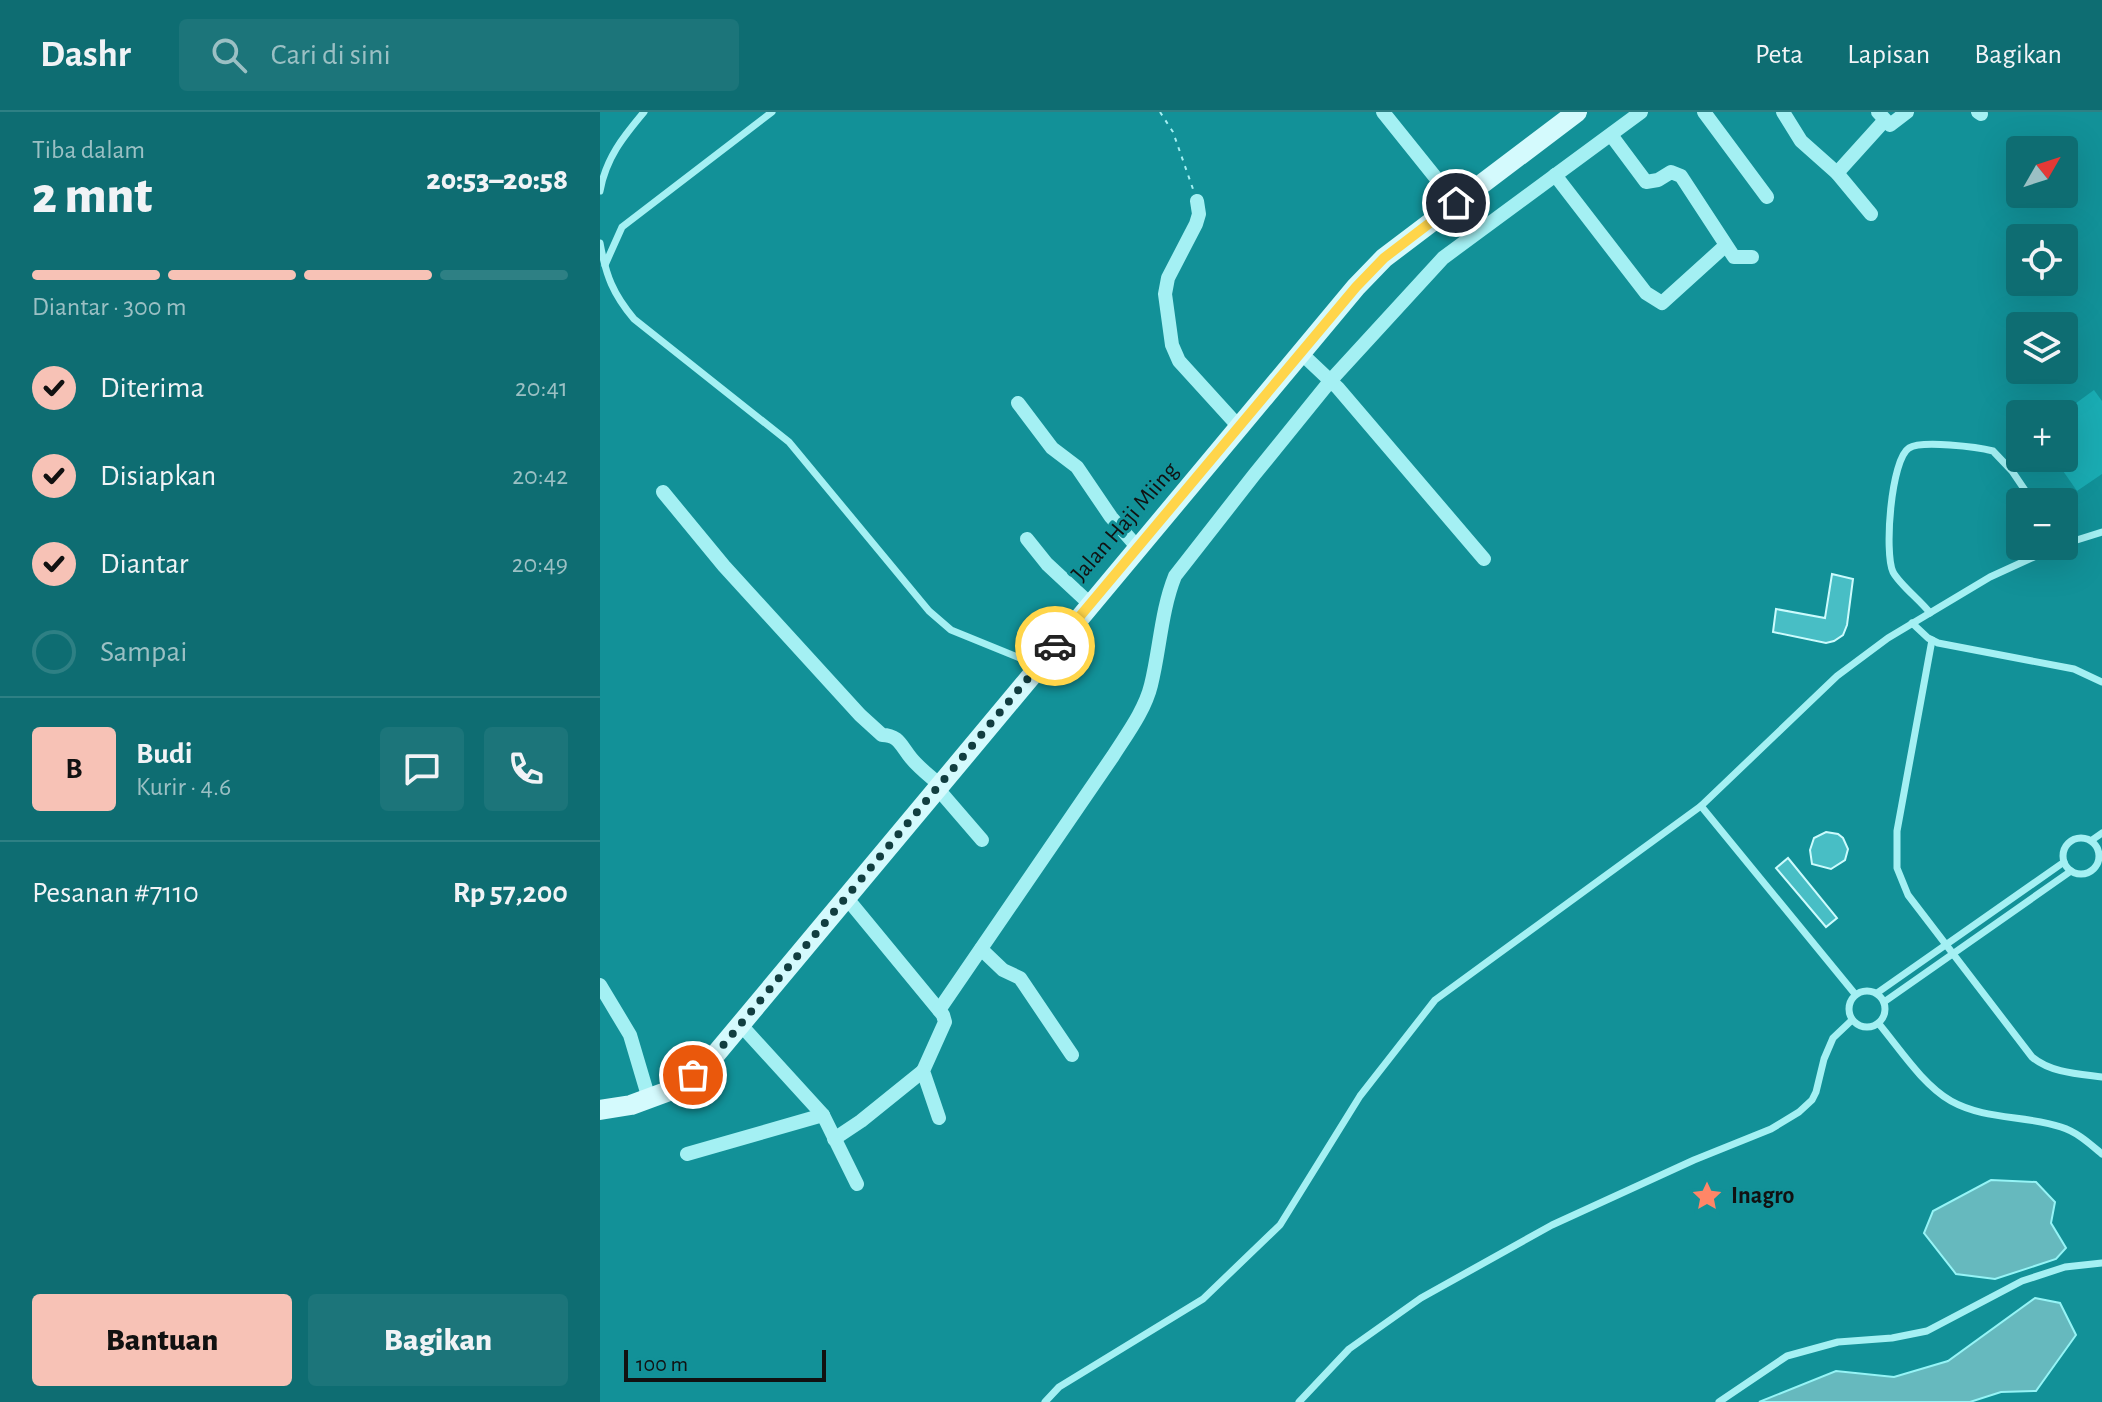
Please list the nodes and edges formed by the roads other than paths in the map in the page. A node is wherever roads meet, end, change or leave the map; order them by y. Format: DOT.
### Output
graph roads {
  1 [pos="644,112"];
  2 [pos="772,112"];
  3 [pos="1383,112"];
  4 [pos="1577,112"];
  5 [pos="1641,112"];
  6 [pos="1704,112"];
  7 [pos="1783,112"];
  8 [pos="1907,112"];
  9 [pos="1884,119"];
  10 [pos="1611,135"];
  11 [pos="1837,173"];
  12 [pos="1555,175"];
  13 [pos="600,191"];
  14 [pos="1767,197"];
  15 [pos="1197,201"];
  16 [pos="1456,203"];
  17 [pos="1871,214"];
  18 [pos="600,243"];
  19 [pos="1725,246"];
  20 [pos="1752,257"];
  21 [pos="604,267"];
  22 [pos="1302,354"];
  23 [pos="1331,380"];
  24 [pos="1018,403"];
  25 [pos="1240,428"];
  26 [pos="2024,488"];
  27 [pos="663,492"];
  28 [pos="2102,532"];
  29 [pos="1027,539"];
  30 [pos="2078,540"];
  31 [pos="1138,548"];
  32 [pos="1484,559"];
  33 [pos="2027,560"];
  34 [pos="1090,604"];
  35 [pos="1930,613"];
  36 [pos="1912,623"];
  37 [pos="1932,640"];
  38 [pos="1039,665"];
  39 [pos="2102,682"];
  40 [pos="940,787"];
  41 [pos="1701,806"];
  42 [pos="2102,833"];
  43 [pos="982,840"];
  44 [pos="2092,840"];
  45 [pos="2101,848"];
  46 [pos="2064,862"];
  47 [pos="2071,871"];
  48 [pos="845,896"];
  49 [pos="1944,946"];
  50 [pos="981,949"];
  51 [pos="1953,956"];
  52 [pos="600,985"];
  53 [pos="1877,993"];
  54 [pos="1855,994"];
  55 [pos="1884,1002"];
  56 [pos="939,1010"];
  57 [pos="1852,1020"];
  58 [pos="740,1024"];
  59 [pos="1879,1024"];
  60 [pos="1072,1055"];
  61 [pos="923,1071"];
  62 [pos="2102,1077"];
  63 [pos="649,1099"];
  64 [pos="600,1110"];
  65 [pos="823,1115"];
  66 [pos="939,1118"];
  67 [pos="834,1139"];
  68 [pos="687,1154"];
  69 [pos="2102,1154"];
  70 [pos="857,1184"];
  71 [pos="2102,1263"];
  72 [pos="1045,1402"];
  73 [pos="1299,1402"];
  74 [pos="1719,1402"];
  1 -- 13 [label="lane"];
  2 -- 21 [label="lane"];
  3 -- 16 [label="street"];
  4 -- 16 [label="main road, Jalan Haji Miing"];
  5 -- 10 [label="street"];
  6 -- 14 [label="street"];
  7 -- 11 [label="street"];
  8 -- 9 [label="street"];
  9 -- 11 [label="street"];
  10 -- 12 [label="street"];
  10 -- 19 [label="street"];
  11 -- 17 [label="street"];
  12 -- 19 [label="street"];
  12 -- 23 [label="street"];
  15 -- 25 [label="street"];
  16 -- 22 [label="main road, Jalan Haji Miing"];
  18 -- 21 [label="lane"];
  19 -- 20 [label="street"];
  21 -- 38 [label="lane"];
  22 -- 23 [label="street"];
  22 -- 25 [label="main road, Jalan Haji Miing"];
  23 -- 32 [label="street"];
  23 -- 50 [label="street"];
  24 -- 31 [label="street"];
  25 -- 31 [label="main road, Jalan Haji Miing"];
  26 -- 35 [label="lane"];
  27 -- 40 [label="street"];
  28 -- 30 [label="lane"];
  29 -- 34 [label="street"];
  31 -- 34 [label="main road, Jalan Haji Miing"];
  33 -- 35 [label="lane"];
  34 -- 38 [label="main road, Jalan Haji Miing"];
  35 -- 36 [label="lane"];
  36 -- 37 [label="lane"];
  36 -- 41 [label="lane"];
  37 -- 39 [label="lane"];
  37 -- 49 [label="lane"];
  38 -- 40 [label="main road, Jalan Haji Miing"];
  40 -- 43 [label="street"];
  40 -- 48 [label="main road, Jalan Haji Miing"];
  41 -- 54 [label="lane"];
  41 -- 72 [label="lane"];
  42 -- 44 [label="lane"];
  44 -- 45 [label="lane"];
  44 -- 46 [label="lane"];
  45 -- 47 [label="lane"];
  46 -- 47 [label="lane"];
  46 -- 49 [label="lane"];
  47 -- 51 [label="lane"];
  48 -- 56 [label="street"];
  48 -- 58 [label="main road, Jalan Haji Miing"];
  49 -- 51 [label="lane"];
  49 -- 53 [label="lane"];
  50 -- 56 [label="street"];
  50 -- 60 [label="street"];
  51 -- 55 [label="lane"];
  51 -- 62 [label="lane"];
  52 -- 63 [label="street"];
  53 -- 54 [label="lane"];
  53 -- 55 [label="lane"];
  54 -- 57 [label="lane"];
  55 -- 59 [label="lane"];
  56 -- 61 [label="street"];
  57 -- 59 [label="lane"];
  57 -- 73 [label="lane"];
  58 -- 63 [label="main road, Jalan Haji Miing"];
  58 -- 65 [label="street"];
  59 -- 69 [label="lane"];
  61 -- 66 [label="street"];
  61 -- 67 [label="street"];
  63 -- 64 [label="main road, Jalan Haji Miing"];
  65 -- 67 [label="street"];
  65 -- 68 [label="street"];
  67 -- 70 [label="street"];
  71 -- 74 [label="lane"];
}
